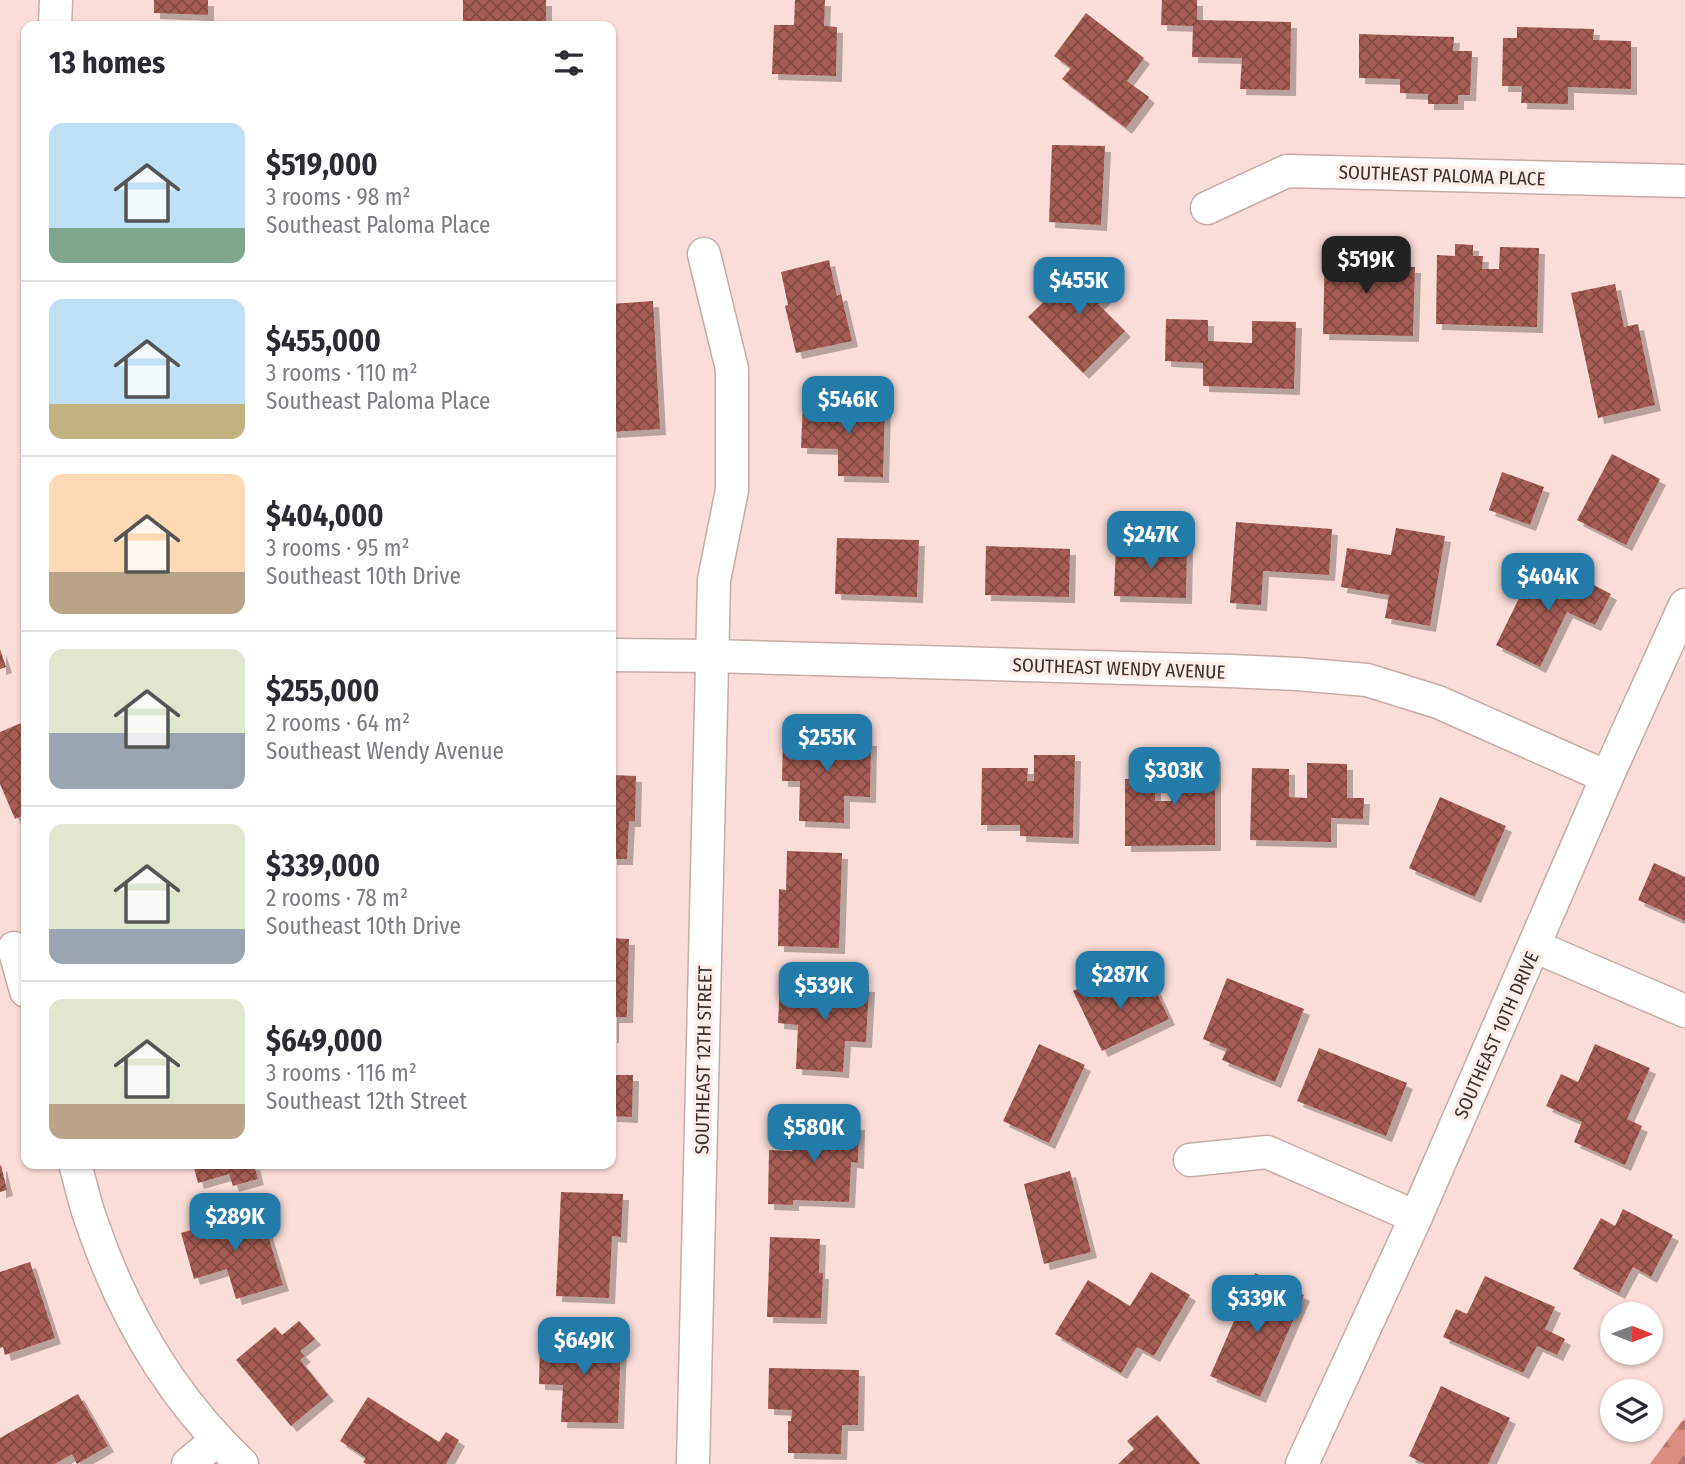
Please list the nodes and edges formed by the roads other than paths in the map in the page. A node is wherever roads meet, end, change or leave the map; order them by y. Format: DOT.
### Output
graph roads {
  1 [pos="56,0"];
  2 [pos="55,21"];
  3 [pos="1685,181"];
  4 [pos="1208,208"];
  5 [pos="704,254"];
  6 [pos="1685,605"];
  7 [pos="616,655"];
  8 [pos="712,656"];
  9 [pos="1607,777"];
  10 [pos="1534,946"];
  11 [pos="13,947"];
  12 [pos="21,974"];
  13 [pos="1685,1011"];
  14 [pos="1190,1160"];
  15 [pos="76,1169"];
  16 [pos="1416,1217"];
  17 [pos="217,1440"];
  18 [pos="188,1464"];
  19 [pos="242,1464"];
  20 [pos="693,1464"];
  21 [pos="1302,1464"];
  1 -- 2 [label="street"];
  3 -- 4 [label="street, SOUTHEAST PALOMA PLACE"];
  5 -- 8 [label="street, SOUTHEAST 12TH STREET"];
  6 -- 9 [label="street, SOUTHEAST 10TH DRIVE"];
  7 -- 8 [label="street, SOUTHEAST WENDY AVENUE"];
  8 -- 9 [label="street, SOUTHEAST WENDY AVENUE"];
  8 -- 20 [label="street, SOUTHEAST 12TH STREET"];
  9 -- 10 [label="street, SOUTHEAST 10TH DRIVE"];
  10 -- 13 [label="street"];
  10 -- 16 [label="street, SOUTHEAST 10TH DRIVE"];
  11 -- 12 [label="street"];
  14 -- 16 [label="street"];
  15 -- 17 [label="street"];
  16 -- 21 [label="street, SOUTHEAST 10TH DRIVE"];
  17 -- 18 [label="street"];
  17 -- 19 [label="street"];
}
